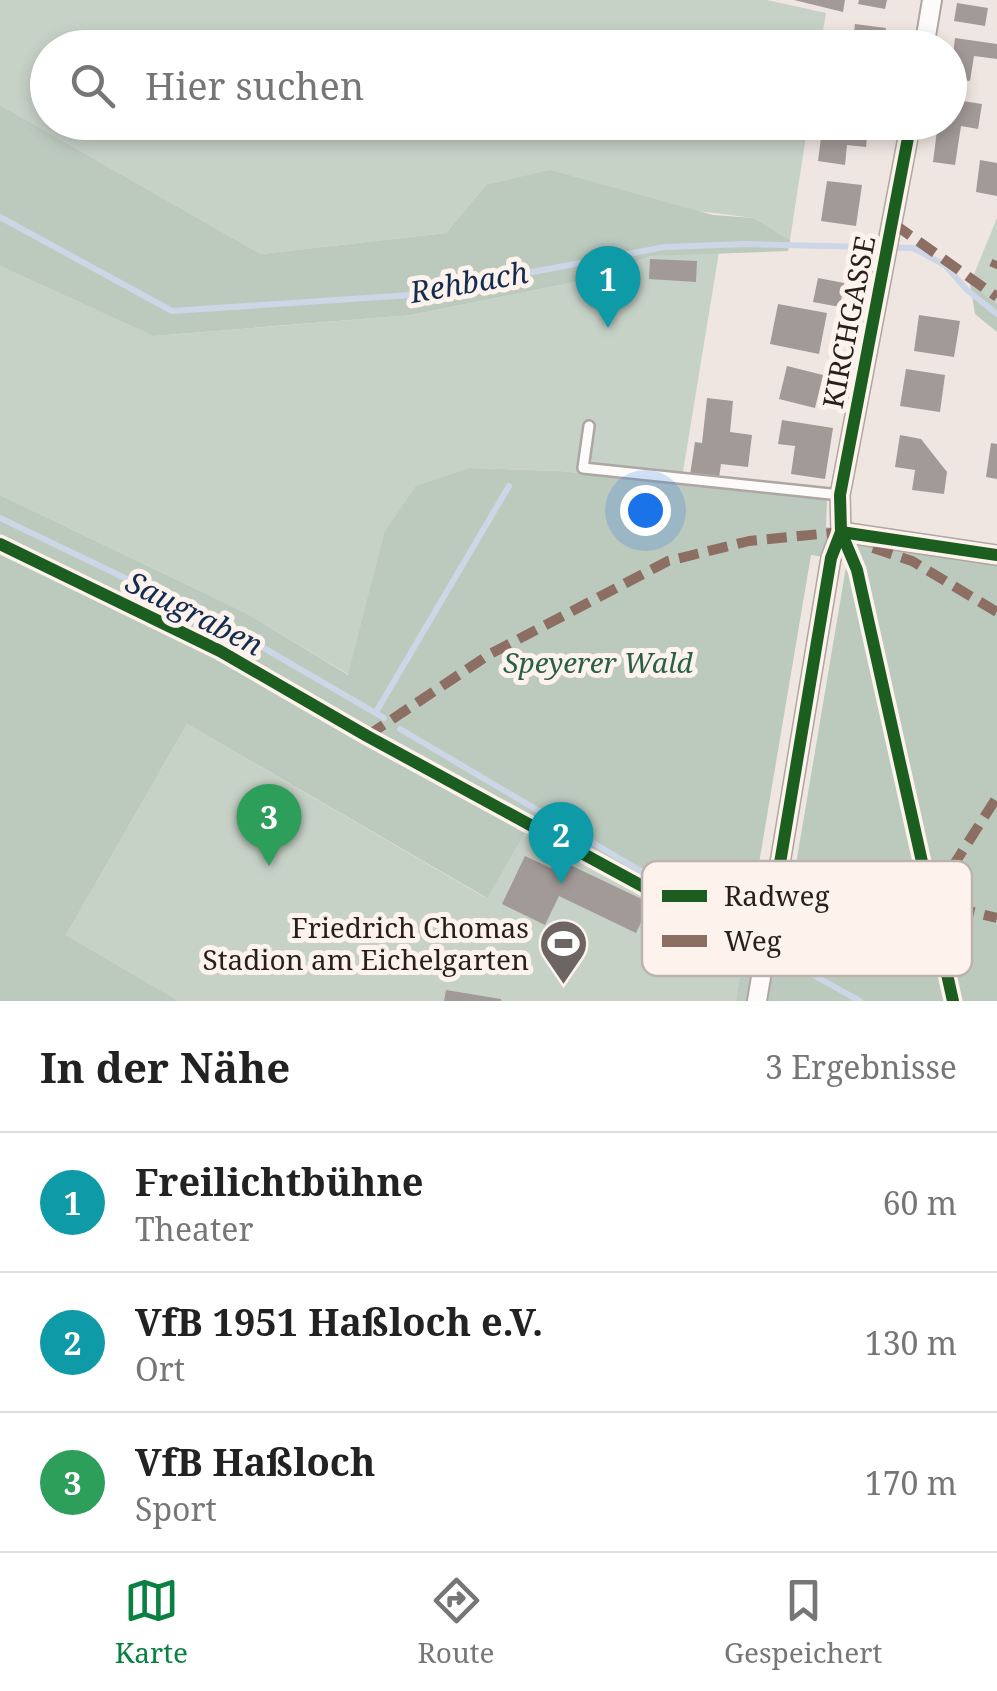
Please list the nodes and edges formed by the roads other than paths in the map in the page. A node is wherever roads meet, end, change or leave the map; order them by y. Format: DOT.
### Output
graph roads {
  1 [pos="932,0"];
  2 [pos="927,30"];
  3 [pos="908,140"];
  4 [pos="589,426"];
  5 [pos="840,495"];
  6 [pos="841,532"];
  7 [pos="0,544"];
  8 [pos="997,555"];
  9 [pos="780,861"];
  10 [pos="642,886"];
  11 [pos="761,976"];
  12 [pos="757,1001"];
  1 -- 2 [label="street"];
  3 -- 5 [label="street, KIRCHGASSE"];
  4 -- 5 [label="lane"];
  5 -- 6 [label="street, KIRCHGASSE"];
  6 -- 8 [label="street"];
  6 -- 9 [label="street, KIRCHGASSE"];
  7 -- 10 [label="lane"];
  11 -- 12 [label="street, KIRCHGASSE"];
}
